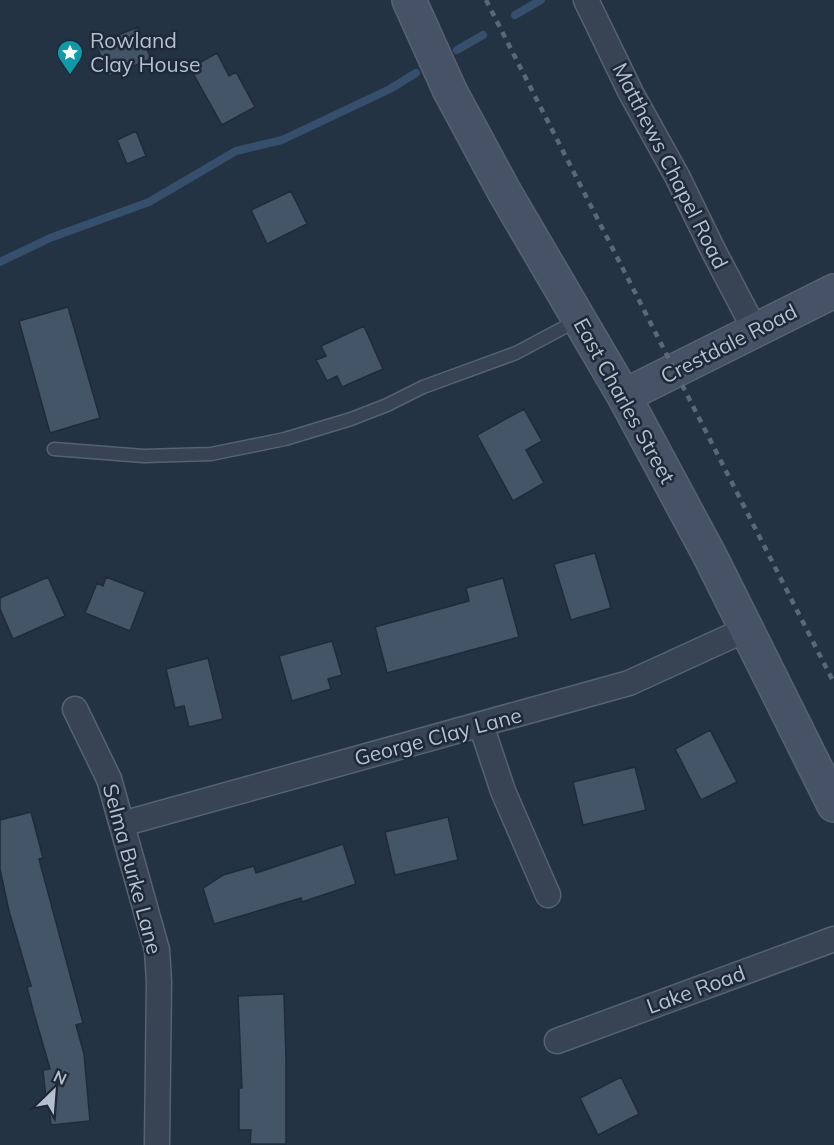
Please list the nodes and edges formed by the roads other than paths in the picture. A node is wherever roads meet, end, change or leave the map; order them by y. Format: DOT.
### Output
graph roads {
  1 [pos="409,0"];
  2 [pos="586,0"];
  3 [pos="834,291"];
  4 [pos="579,319"];
  5 [pos="755,330"];
  6 [pos="624,396"];
  7 [pos="54,448"];
  8 [pos="747,629"];
  9 [pos="75,709"];
  10 [pos="482,725"];
  11 [pos="834,805"];
  12 [pos="122,824"];
  13 [pos="548,896"];
  14 [pos="834,939"];
  15 [pos="557,1041"];
  16 [pos="157,1145"];
  1 -- 4 [label="street, East Charles Street"];
  2 -- 5 [label="street, Matthews Chapel Road"];
  3 -- 5 [label="street, Crestdale Road"];
  4 -- 6 [label="street, East Charles Street"];
  4 -- 7 [label="lane"];
  5 -- 6 [label="street, Crestdale Road"];
  6 -- 8 [label="street, East Charles Street"];
  8 -- 10 [label="street, George Clay Lane"];
  8 -- 11 [label="street, East Charles Street"];
  9 -- 12 [label="street, Selma Burke Lane"];
  10 -- 12 [label="street, George Clay Lane"];
  10 -- 13 [label="street"];
  12 -- 16 [label="street, Selma Burke Lane"];
  14 -- 15 [label="street, Lake Road"];
}
